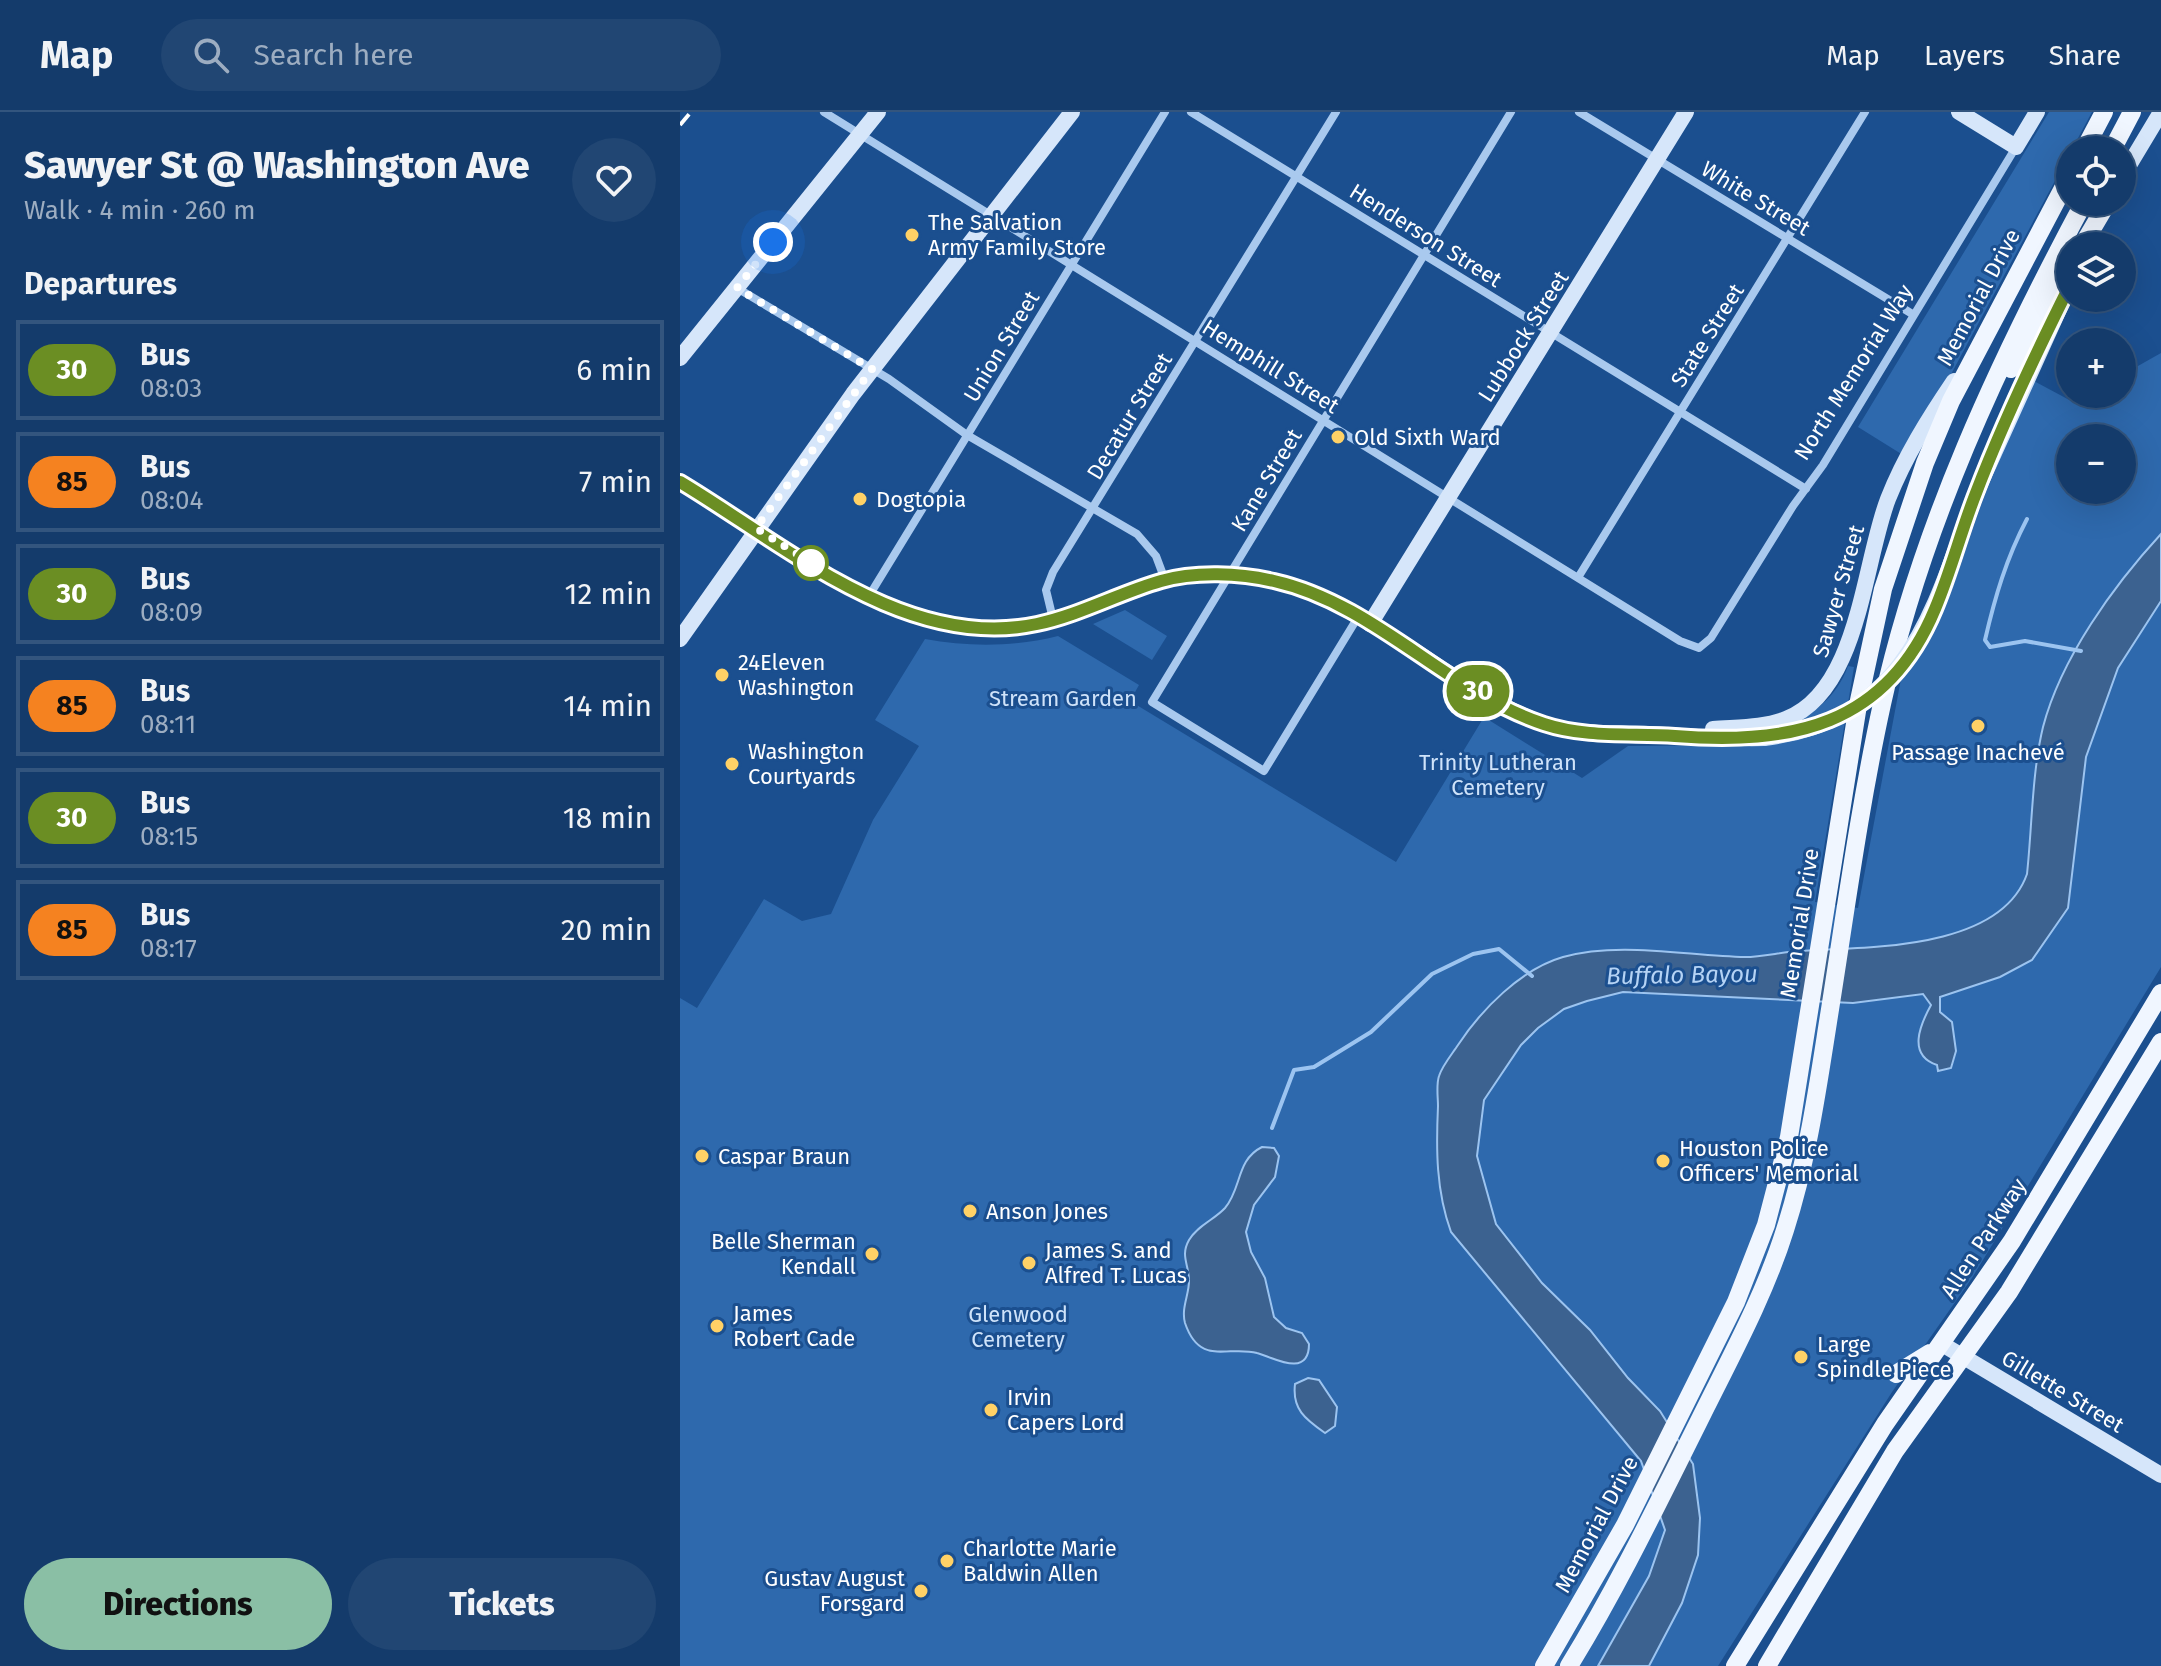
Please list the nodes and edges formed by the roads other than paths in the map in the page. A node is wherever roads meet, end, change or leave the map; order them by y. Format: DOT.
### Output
graph roads {
  1 [pos="824,112"];
  2 [pos="878,112"];
  3 [pos="1072,112"];
  4 [pos="1165,112"];
  5 [pos="1191,112"];
  6 [pos="1336,112"];
  7 [pos="1511,112"];
  8 [pos="1579,112"];
  9 [pos="1686,112"];
  10 [pos="1865,112"];
  11 [pos="1959,112"];
  12 [pos="2037,112"];
  13 [pos="2104,112"];
  14 [pos="2132,112"];
  15 [pos="2161,112"];
  16 [pos="860,134"];
  17 [pos="2091,136"];
  18 [pos="2119,136"];
  19 [pos="2016,147"];
  20 [pos="2136,154"];
  21 [pos="1657,159"];
  22 [pos="1297,177"];
  23 [pos="2056,201"];
  24 [pos="992,215"];
  25 [pos="2077,216"];
  26 [pos="1787,238"];
  27 [pos="1424,255"];
  28 [pos="1072,264"];
  29 [pos="737,288"];
  30 [pos="2056,292"];
  31 [pos="2058,312"];
  32 [pos="1914,315"];
  33 [pos="1551,333"];
  34 [pos="1981,339"];
  35 [pos="1196,341"];
  36 [pos="680,358"];
  37 [pos="872,369"];
  38 [pos="1680,412"];
  39 [pos="1324,419"];
  40 [pos="967,435"];
  41 [pos="1970,436"];
  42 [pos="680,482"];
  43 [pos="1806,489"];
  44 [pos="1449,498"];
  45 [pos="1093,509"];
  46 [pos="756,528"];
  47 [pos="1229,574"];
  48 [pos="1579,576"];
  49 [pos="1165,580"];
  50 [pos="867,598"];
  51 [pos="1053,619"];
  52 [pos="1364,620"];
  53 [pos="680,639"];
  54 [pos="1699,648"];
  55 [pos="1649,734"];
  56 [pos="1264,771"];
  57 [pos="2161,993"];
  58 [pos="2161,1042"];
  59 [pos="1942,1344"];
  60 [pos="1963,1357"];
  61 [pos="1896,1374"];
  62 [pos="2161,1475"];
  63 [pos="1544,1666"];
  64 [pos="1569,1666"];
  65 [pos="1735,1666"];
  66 [pos="1767,1666"];
  1 -- 16 [label="street, Hemphill Street"];
  2 -- 16 [label="street"];
  3 -- 24 [label="street"];
  4 -- 28 [label="street, Union Street"];
  5 -- 22 [label="street, Henderson Street"];
  6 -- 22 [label="street, Decatur Street"];
  7 -- 27 [label="street, Kane Street"];
  8 -- 21 [label="street, White Street"];
  9 -- 21 [label="street, Lubbock Street"];
  10 -- 26 [label="street, State Street"];
  11 -- 19 [label="street"];
  12 -- 19 [label="street, North Memorial Way"];
  13 -- 17 [label="main road"];
  14 -- 18 [label="main road"];
  15 -- 20 [label="street"];
  16 -- 24 [label="street, Hemphill Street"];
  16 -- 29 [label="street"];
  19 -- 32 [label="street, North Memorial Way"];
  21 -- 26 [label="street, White Street"];
  21 -- 33 [label="street, Lubbock Street"];
  22 -- 27 [label="street, Henderson Street"];
  22 -- 35 [label="street, Decatur Street"];
  23 -- 34 [label="main road, Memorial Drive"];
  24 -- 28 [label="street, Hemphill Street"];
  24 -- 37 [label="street"];
  25 -- 41 [label="main road, Memorial Drive"];
  26 -- 32 [label="street, White Street"];
  26 -- 38 [label="street, State Street"];
  27 -- 33 [label="street, Henderson Street"];
  27 -- 39 [label="street, Kane Street"];
  28 -- 35 [label="street, Hemphill Street"];
  28 -- 40 [label="street, Union Street"];
  29 -- 36 [label="street"];
  29 -- 37 [label="street"];
  30 -- 41 [label="main road"];
  31 -- 55 [label="street, Sawyer Street, bridge"];
  32 -- 43 [label="street, North Memorial Way"];
  33 -- 38 [label="street, Henderson Street"];
  33 -- 44 [label="street, Lubbock Street"];
  34 -- 55 [label="street, Sawyer Street"];
  34 -- 63 [label="main road, Memorial Drive"];
  35 -- 39 [label="street, Hemphill Street"];
  35 -- 45 [label="street, Decatur Street"];
  37 -- 40 [label="street"];
  37 -- 46 [label="street"];
  38 -- 43 [label="street, Henderson Street"];
  38 -- 48 [label="street, State Street"];
  39 -- 44 [label="street, Hemphill Street"];
  39 -- 47 [label="street, Kane Street"];
  40 -- 45 [label="street"];
  40 -- 50 [label="street, Union Street"];
  41 -- 64 [label="main road, Memorial Drive"];
  42 -- 46 [label="street, Sawyer Street"];
  43 -- 54 [label="street, North Memorial Way"];
  44 -- 48 [label="street, Hemphill Street"];
  44 -- 52 [label="street, Lubbock Street"];
  45 -- 49 [label="street"];
  45 -- 51 [label="street, Decatur Street"];
  46 -- 50 [label="street, Sawyer Street"];
  46 -- 53 [label="street"];
  47 -- 49 [label="street, Sawyer Street"];
  47 -- 52 [label="street, Sawyer Street"];
  47 -- 56 [label="street, Kane Street"];
  48 -- 54 [label="street, Hemphill Street"];
  49 -- 51 [label="street, Sawyer Street"];
  50 -- 51 [label="street, Sawyer Street"];
  52 -- 55 [label="street, Sawyer Street"];
  52 -- 56 [label="street, Lubbock Street"];
  57 -- 59 [label="main road, Allen Parkway"];
  58 -- 60 [label="main road"];
  59 -- 60 [label="street, Gillette Street"];
  59 -- 61 [label="main road"];
  59 -- 65 [label="main road, Allen Parkway"];
  60 -- 62 [label="street, Gillette Street"];
  60 -- 66 [label="main road"];
}
